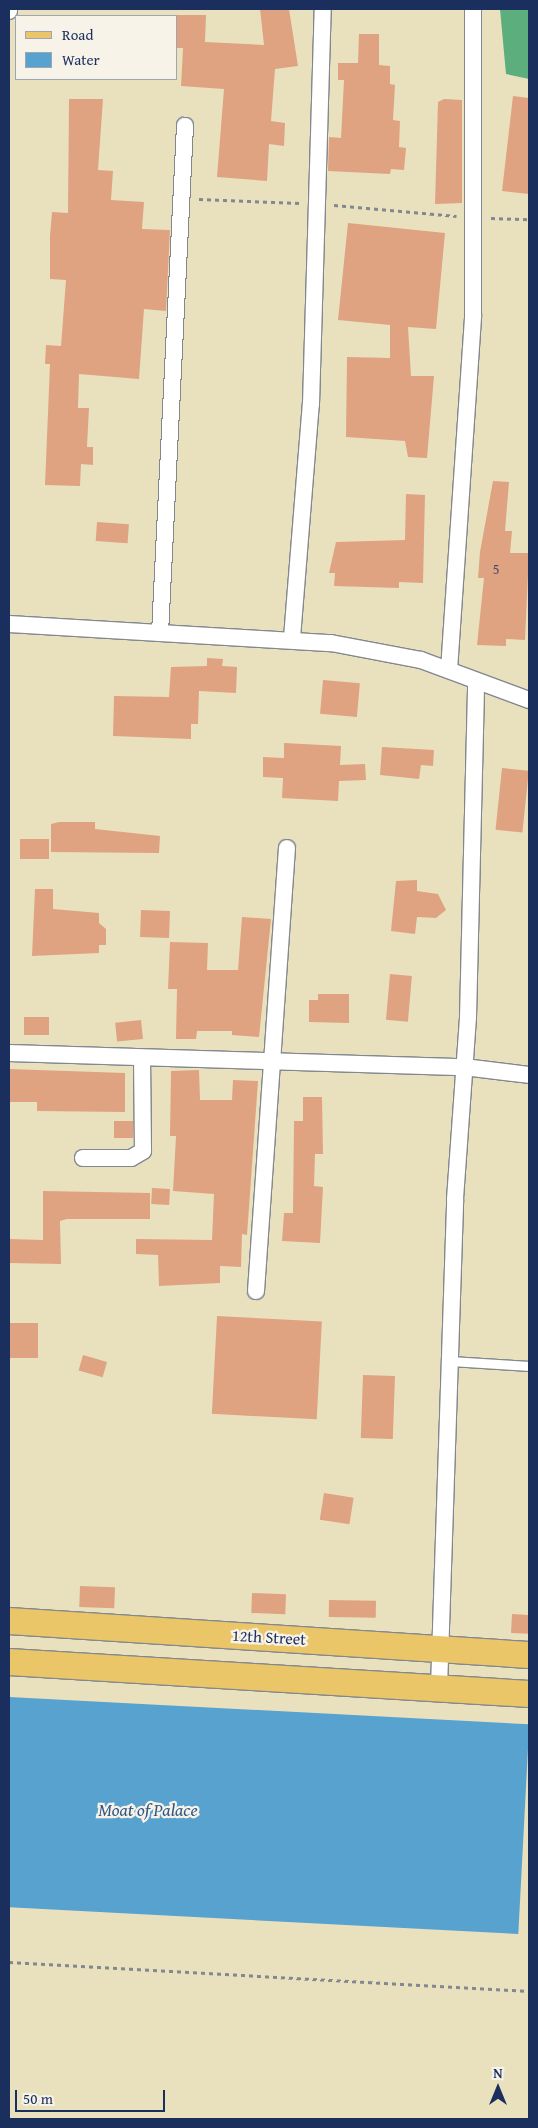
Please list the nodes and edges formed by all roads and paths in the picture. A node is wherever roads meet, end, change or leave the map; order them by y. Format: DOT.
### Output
graph roads {
  1 [pos="323,9"];
  2 [pos="473,9"];
  3 [pos="185,126"];
  4 [pos="472,217"];
  5 [pos="529,218"];
  6 [pos="9,624"];
  7 [pos="160,633"];
  8 [pos="292,638"];
  9 [pos="449,670"];
  10 [pos="476,682"];
  11 [pos="529,700"];
  12 [pos="287,848"];
  13 [pos="9,1052"];
  14 [pos="142,1058"];
  15 [pos="276,1062"];
  16 [pos="464,1067"];
  17 [pos="529,1075"];
  18 [pos="83,1158"];
  19 [pos="256,1291"];
  20 [pos="451,1361"];
  21 [pos="529,1366"];
  22 [pos="9,1621"];
  23 [pos="441,1648"];
  24 [pos="529,1655"];
  25 [pos="9,1662"];
  26 [pos="439,1688"];
  27 [pos="529,1694"];
  28 [pos="9,1962"];
  29 [pos="529,1991"];
  1 -- 8 [label="street"];
  2 -- 4 [label="street"];
  3 -- 7 [label="street"];
  4 -- 5 [label="path"];
  4 -- 9 [label="street"];
  6 -- 7 [label="street"];
  7 -- 8 [label="street"];
  8 -- 9 [label="street"];
  9 -- 10 [label="street"];
  10 -- 11 [label="street"];
  10 -- 16 [label="street"];
  12 -- 15 [label="street"];
  13 -- 14 [label="street"];
  14 -- 15 [label="street"];
  14 -- 18 [label="street"];
  15 -- 16 [label="street"];
  15 -- 19 [label="street"];
  16 -- 17 [label="street"];
  16 -- 20 [label="street"];
  20 -- 21 [label="lane"];
  20 -- 23 [label="street"];
  22 -- 23 [label="main road, 12th Street"];
  23 -- 24 [label="main road, 12th Street"];
  23 -- 26 [label="street"];
  25 -- 26 [label="main road"];
  26 -- 27 [label="main road"];
  28 -- 29 [label="path"];
}
